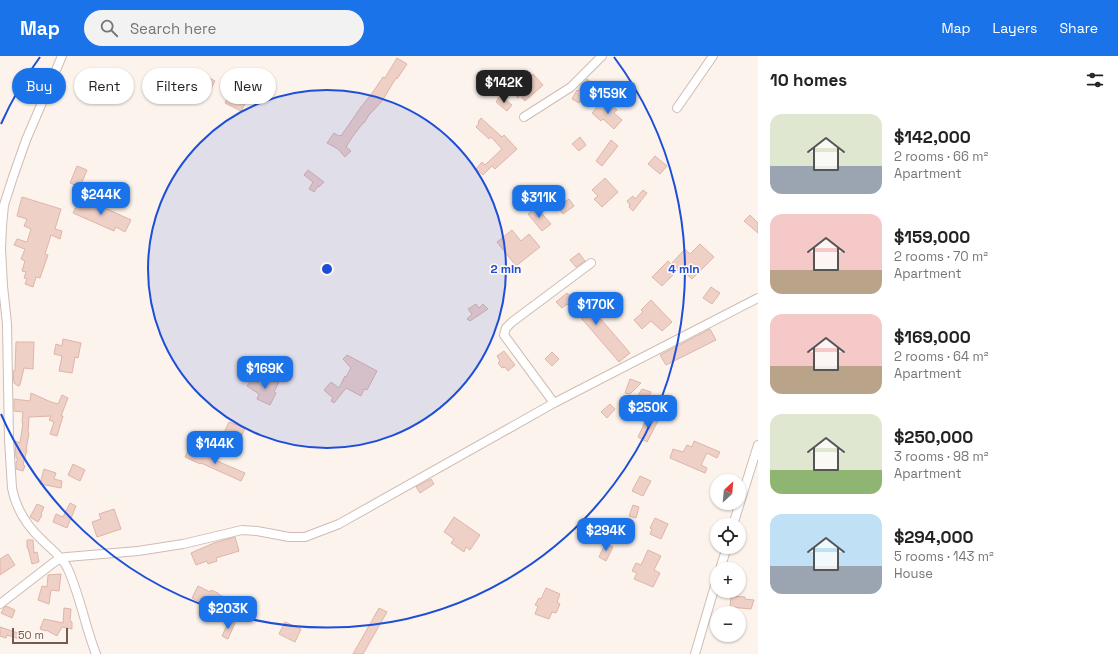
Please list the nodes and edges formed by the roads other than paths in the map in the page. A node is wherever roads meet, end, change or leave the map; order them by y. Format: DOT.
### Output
graph roads {
  1 [pos="62,56"];
  2 [pos="602,56"];
  3 [pos="713,56"];
  4 [pos="677,108"];
  5 [pos="524,117"];
  6 [pos="591,263"];
  7 [pos="758,298"];
  8 [pos="554,403"];
  9 [pos="758,445"];
  10 [pos="736,518"];
  11 [pos="62,558"];
  12 [pos="711,598"];
  13 [pos="0,604"];
  14 [pos="96,654"];
  15 [pos="695,654"];
  1 -- 11 [label="street"];
  2 -- 5 [label="street"];
  3 -- 4 [label="street"];
  6 -- 8 [label="street"];
  7 -- 8 [label="street"];
  8 -- 11 [label="street"];
  9 -- 10 [label="street"];
  11 -- 13 [label="street"];
  11 -- 14 [label="street"];
  12 -- 15 [label="street"];
}
